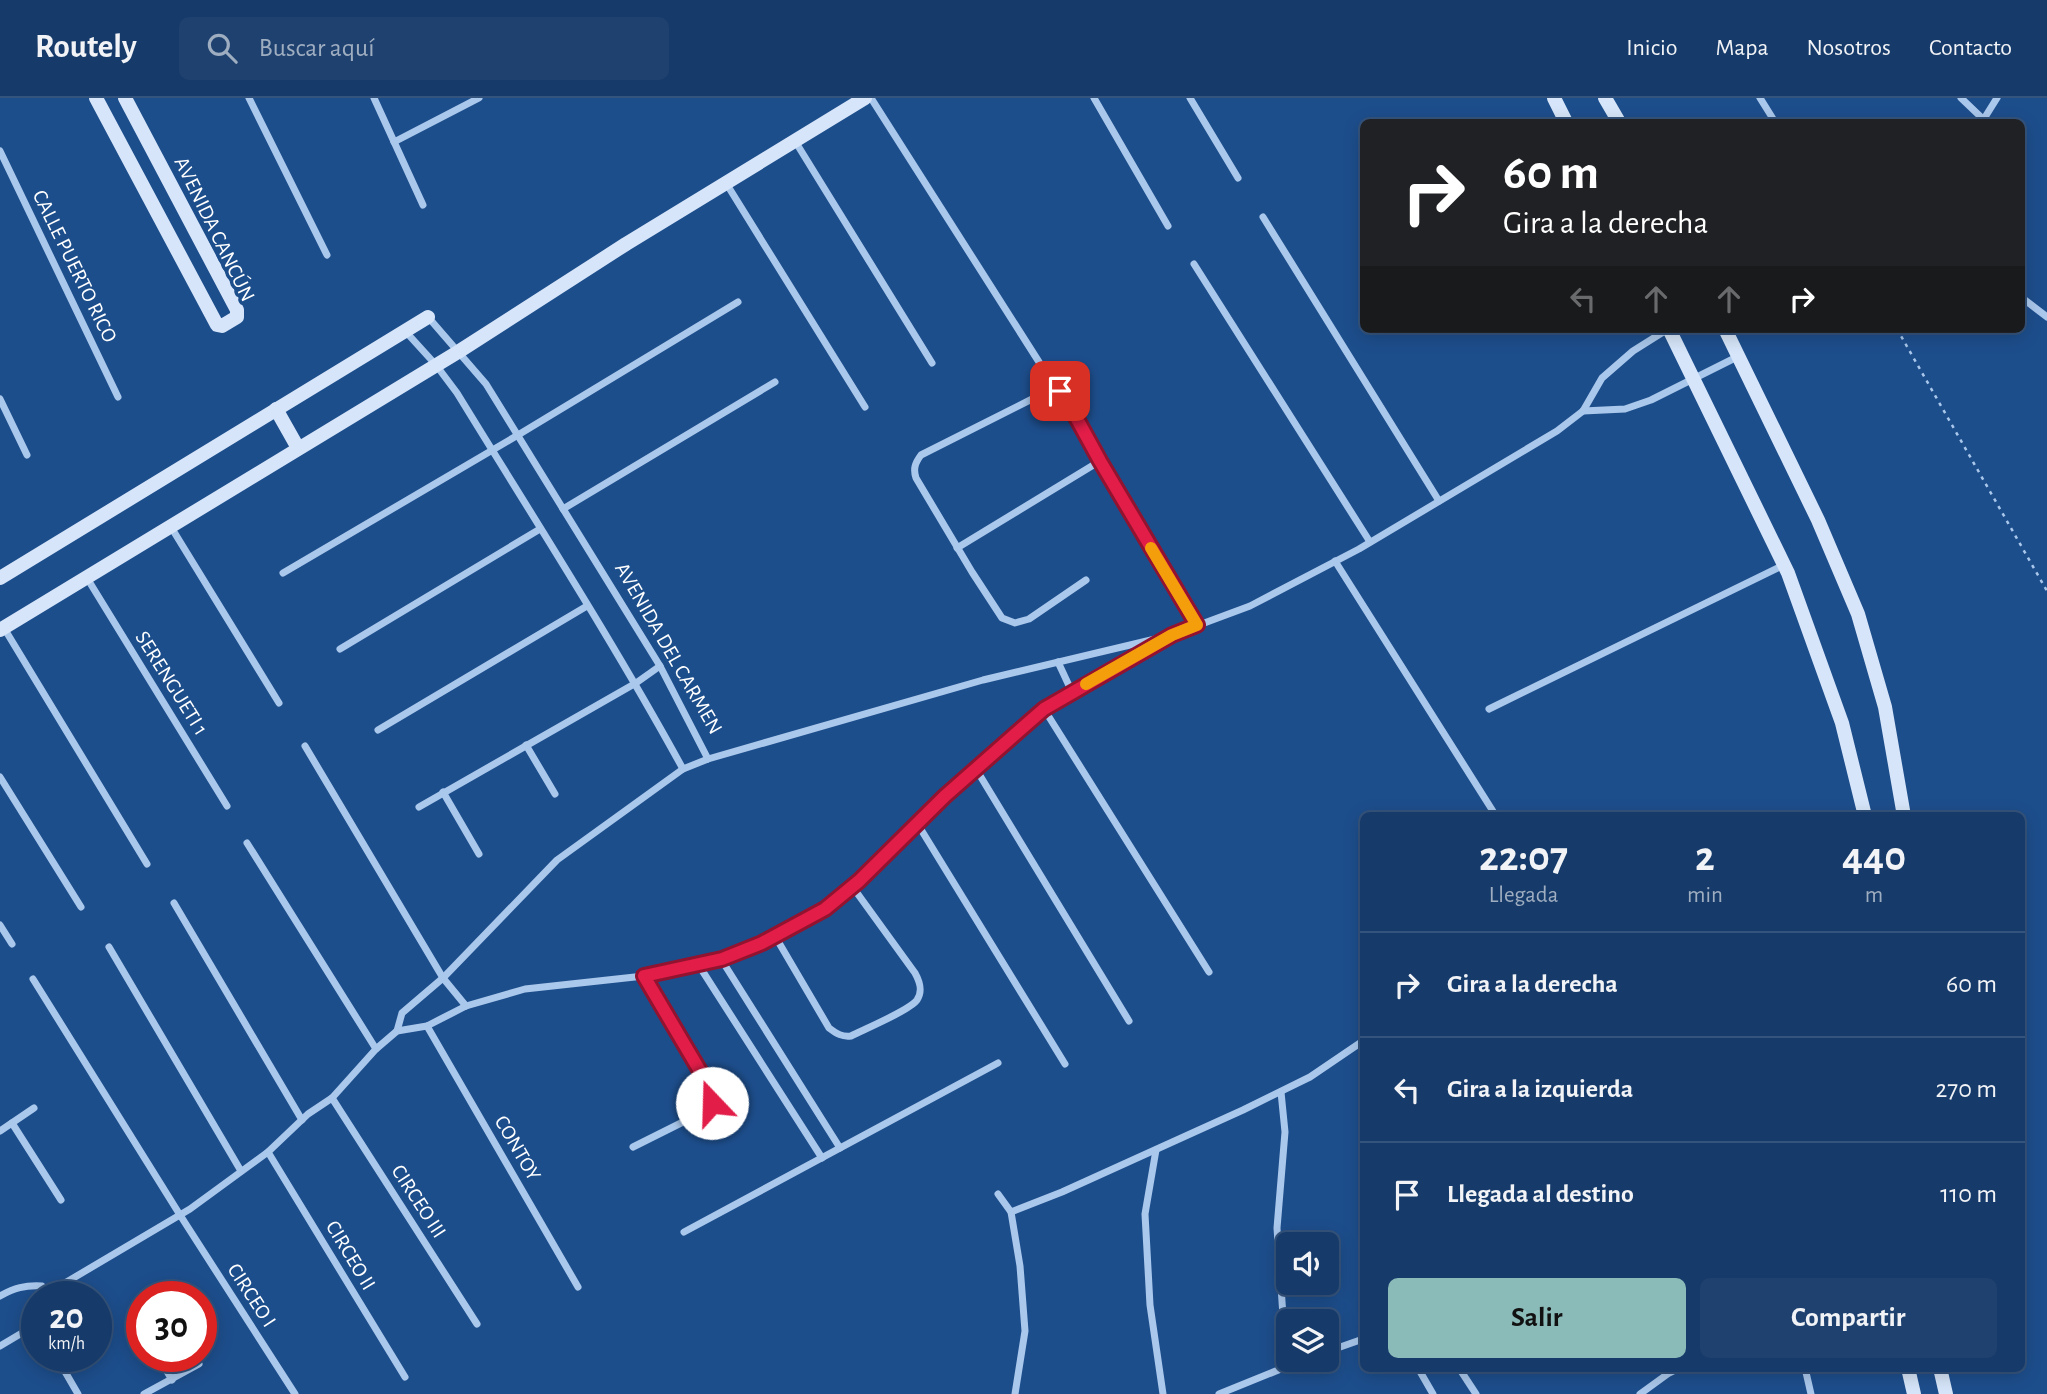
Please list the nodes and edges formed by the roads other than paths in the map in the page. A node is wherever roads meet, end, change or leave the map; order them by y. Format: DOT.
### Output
graph roads {
  1 [pos="96,98"];
  2 [pos="125,98"];
  3 [pos="249,98"];
  4 [pos="374,98"];
  5 [pos="478,98"];
  6 [pos="864,98"];
  7 [pos="871,98"];
  8 [pos="1094,98"];
  9 [pos="1190,98"];
  10 [pos="1555,98"];
  11 [pos="1605,98"];
  12 [pos="1760,98"];
  13 [pos="1961,98"];
  14 [pos="1997,98"];
  15 [pos="1565,119"];
  16 [pos="1617,119"];
  17 [pos="1773,119"];
  18 [pos="1981,119"];
  19 [pos="1984,119"];
  20 [pos="794,141"];
  21 [pos="394,142"];
  22 [pos="0,150"];
  23 [pos="1238,178"];
  24 [pos="726,183"];
  25 [pos="423,205"];
  26 [pos="1263,218"];
  27 [pos="1168,226"];
  28 [pos="327,255"];
  29 [pos="1194,264"];
  30 [pos="2025,301"];
  31 [pos="738,302"];
  32 [pos="428,317"];
  33 [pos="2047,317"];
  34 [pos="406,332"];
  35 [pos="1662,333"];
  36 [pos="1671,333"];
  37 [pos="1728,333"];
  38 [pos="458,352"];
  39 [pos="1739,356"];
  40 [pos="1039,362"];
  41 [pos="932,363"];
  42 [pos="436,365"];
  43 [pos="1693,378"];
  44 [pos="775,382"];
  45 [pos="118,397"];
  46 [pos="0,399"];
  47 [pos="865,407"];
  48 [pos="276,409"];
  49 [pos="1583,411"];
  50 [pos="518,435"];
  51 [pos="298,449"];
  52 [pos="492,450"];
  53 [pos="27,455"];
  54 [pos="1100,461"];
  55 [pos="1439,501"];
  56 [pos="563,509"];
  57 [pos="170,526"];
  58 [pos="540,529"];
  59 [pos="1370,542"];
  60 [pos="957,548"];
  61 [pos="1335,561"];
  62 [pos="1784,565"];
  63 [pos="284,573"];
  64 [pos="0,578"];
  65 [pos="86,578"];
  66 [pos="1086,580"];
  67 [pos="587,606"];
  68 [pos="1197,625"];
  69 [pos="2,628"];
  70 [pos="1172,635"];
  71 [pos="340,649"];
  72 [pos="1058,662"];
  73 [pos="660,666"];
  74 [pos="636,683"];
  75 [pos="1072,692"];
  76 [pos="279,704"];
  77 [pos="1044,709"];
  78 [pos="1489,709"];
  79 [pos="378,730"];
  80 [pos="526,745"];
  81 [pos="305,746"];
  82 [pos="708,759"];
  83 [pos="683,769"];
  84 [pos="976,769"];
  85 [pos="0,777"];
  86 [pos="443,792"];
  87 [pos="555,794"];
  88 [pos="227,806"];
  89 [pos="419,807"];
  90 [pos="1493,812"];
  91 [pos="1864,812"];
  92 [pos="1904,812"];
  93 [pos="917,823"];
  94 [pos="247,844"];
  95 [pos="479,854"];
  96 [pos="147,864"];
  97 [pos="852,886"];
  98 [pos="174,903"];
  99 [pos="81,907"];
  100 [pos="0,925"];
  101 [pos="775,936"];
  102 [pos="12,944"];
  103 [pos="109,947"];
  104 [pos="722,959"];
  105 [pos="698,964"];
  106 [pos="1209,972"];
  107 [pos="644,976"];
  108 [pos="443,978"];
  109 [pos="33,979"];
  110 [pos="466,1006"];
  111 [pos="1129,1021"];
  112 [pos="427,1027"];
  113 [pos="397,1031"];
  114 [pos="1360,1043"];
  115 [pos="376,1049"];
  116 [pos="999,1063"];
  117 [pos="1065,1065"];
  118 [pos="1281,1092"];
  119 [pos="332,1098"];
  120 [pos="34,1108"];
  121 [pos="302,1120"];
  122 [pos="12,1123"];
  123 [pos="0,1131"];
  124 [pos="633,1147"];
  125 [pos="840,1148"];
  126 [pos="1156,1150"];
  127 [pos="268,1152"];
  128 [pos="822,1158"];
  129 [pos="241,1171"];
  130 [pos="998,1194"];
  131 [pos="61,1200"];
  132 [pos="1011,1212"];
  133 [pos="180,1215"];
  134 [pos="684,1233"];
  135 [pos="72,1281"];
  136 [pos="21,1287"];
  137 [pos="578,1287"];
  138 [pos="0,1296"];
  139 [pos="1282,1309"];
  140 [pos="477,1324"];
  141 [pos="21,1334"];
  142 [pos="1360,1340"];
  143 [pos="0,1346"];
  144 [pos="1339,1347"];
  145 [pos="1276,1369"];
  146 [pos="65,1372"];
  147 [pos="167,1372"];
  148 [pos="186,1372"];
  149 [pos="1420,1372"];
  150 [pos="1462,1372"];
  151 [pos="1671,1372"];
  152 [pos="1806,1372"];
  153 [pos="1909,1372"];
  154 [pos="1941,1372"];
  155 [pos="405,1377"];
  156 [pos="172,1380"];
  157 [pos="78,1394"];
  158 [pos="144,1394"];
  159 [pos="295,1394"];
  160 [pos="1015,1394"];
  161 [pos="1163,1394"];
  162 [pos="1219,1394"];
  163 [pos="1433,1394"];
  164 [pos="1476,1394"];
  165 [pos="1640,1394"];
  166 [pos="1811,1394"];
  167 [pos="1914,1394"];
  168 [pos="1946,1394"];
  1 -- 2 [label="main road, AVENIDA CANCÚN"];
  3 -- 28 [label="street"];
  4 -- 21 [label="street"];
  5 -- 21 [label="street"];
  6 -- 20 [label="main road"];
  7 -- 40 [label="street"];
  8 -- 27 [label="street"];
  9 -- 23 [label="street"];
  10 -- 15 [label="main road"];
  11 -- 16 [label="main road"];
  12 -- 17 [label="street"];
  13 -- 18 [label="street"];
  14 -- 19 [label="street"];
  20 -- 24 [label="main road"];
  20 -- 41 [label="street"];
  21 -- 25 [label="street"];
  22 -- 45 [label="street, CALLE PUERTO RICO"];
  24 -- 38 [label="main road"];
  24 -- 47 [label="street"];
  26 -- 55 [label="street"];
  29 -- 59 [label="street"];
  30 -- 33 [label="street"];
  31 -- 50 [label="street"];
  32 -- 34 [label="main road, AVENIDA DEL CARMEN"];
  32 -- 38 [label="street, AVENIDA DEL CARMEN"];
  34 -- 42 [label="street"];
  34 -- 48 [label="main road, AVENIDA DEL CARMEN"];
  35 -- 49 [label="street"];
  36 -- 43 [label="main road"];
  37 -- 39 [label="main road"];
  38 -- 42 [label="main road"];
  38 -- 50 [label="street, AVENIDA DEL CARMEN"];
  39 -- 43 [label="street"];
  39 -- 92 [label="main road"];
  42 -- 51 [label="main road"];
  42 -- 52 [label="street"];
  43 -- 49 [label="street"];
  43 -- 62 [label="main road"];
  44 -- 56 [label="street"];
  46 -- 53 [label="street"];
  48 -- 51 [label="main road"];
  48 -- 64 [label="main road, AVENIDA DEL CARMEN"];
  49 -- 55 [label="street"];
  50 -- 52 [label="street"];
  50 -- 56 [label="street, AVENIDA DEL CARMEN"];
  51 -- 57 [label="main road"];
  52 -- 58 [label="street"];
  52 -- 63 [label="street"];
  54 -- 60 [label="street"];
  54 -- 60 [label="street"];
  54 -- 68 [label="street"];
  55 -- 59 [label="street"];
  56 -- 73 [label="street, AVENIDA DEL CARMEN"];
  57 -- 65 [label="main road"];
  57 -- 76 [label="street"];
  58 -- 67 [label="street"];
  58 -- 71 [label="street"];
  59 -- 61 [label="street"];
  60 -- 66 [label="street"];
  61 -- 68 [label="street"];
  61 -- 90 [label="street"];
  62 -- 78 [label="street"];
  62 -- 91 [label="main road"];
  65 -- 69 [label="main road"];
  65 -- 88 [label="street, SERENGUETI 1"];
  67 -- 74 [label="street"];
  67 -- 79 [label="street"];
  68 -- 70 [label="street"];
  69 -- 96 [label="street"];
  70 -- 72 [label="street"];
  70 -- 75 [label="street"];
  72 -- 75 [label="street"];
  72 -- 82 [label="street"];
  73 -- 74 [label="street"];
  73 -- 82 [label="street, AVENIDA DEL CARMEN"];
  74 -- 80 [label="street"];
  74 -- 83 [label="street"];
  75 -- 77 [label="street"];
  77 -- 84 [label="street"];
  77 -- 106 [label="street"];
  80 -- 86 [label="street"];
  80 -- 87 [label="street"];
  81 -- 108 [label="street"];
  82 -- 83 [label="street, AVENIDA DEL CARMEN"];
  83 -- 108 [label="street, AVENIDA DEL CARMEN"];
  84 -- 93 [label="street"];
  84 -- 111 [label="street"];
  85 -- 99 [label="street"];
  86 -- 89 [label="street"];
  86 -- 95 [label="street"];
  93 -- 97 [label="street"];
  93 -- 117 [label="street"];
  94 -- 115 [label="street"];
  97 -- 101 [label="street"];
  97 -- 101 [label="street"];
  98 -- 121 [label="street"];
  100 -- 102 [label="street"];
  101 -- 104 [label="street"];
  103 -- 129 [label="street"];
  104 -- 105 [label="street"];
  104 -- 125 [label="street"];
  105 -- 107 [label="street"];
  105 -- 128 [label="street"];
  107 -- 110 [label="street"];
  107 -- 124 [label="street"];
  108 -- 110 [label="street"];
  108 -- 113 [label="street, AVENIDA DEL CARMEN"];
  109 -- 133 [label="street, CIRCEO I"];
  110 -- 112 [label="street"];
  112 -- 113 [label="street"];
  112 -- 137 [label="street, CONTOY"];
  113 -- 115 [label="street"];
  114 -- 118 [label="street"];
  115 -- 119 [label="street"];
  116 -- 125 [label="street"];
  118 -- 126 [label="street"];
  118 -- 139 [label="street"];
  119 -- 121 [label="street"];
  119 -- 140 [label="street, CIRCEO III"];
  120 -- 122 [label="street"];
  121 -- 127 [label="street"];
  122 -- 123 [label="street"];
  122 -- 131 [label="street"];
  125 -- 128 [label="street"];
  126 -- 132 [label="street"];
  126 -- 161 [label="street"];
  127 -- 129 [label="street"];
  127 -- 155 [label="street, CIRCEO II"];
  128 -- 134 [label="street"];
  129 -- 133 [label="street"];
  130 -- 132 [label="street"];
  132 -- 160 [label="street"];
  133 -- 135 [label="street"];
  133 -- 159 [label="street, CIRCEO I"];
  136 -- 138 [label="street"];
  141 -- 143 [label="street"];
  142 -- 144 [label="street"];
  145 -- 162 [label="street"];
  146 -- 157 [label="street"];
  147 -- 156 [label="street"];
  148 -- 156 [label="street"];
  149 -- 163 [label="street"];
  150 -- 164 [label="street"];
  151 -- 165 [label="street"];
  152 -- 166 [label="street"];
  153 -- 167 [label="main road"];
  154 -- 168 [label="main road"];
  156 -- 158 [label="street"];
}
